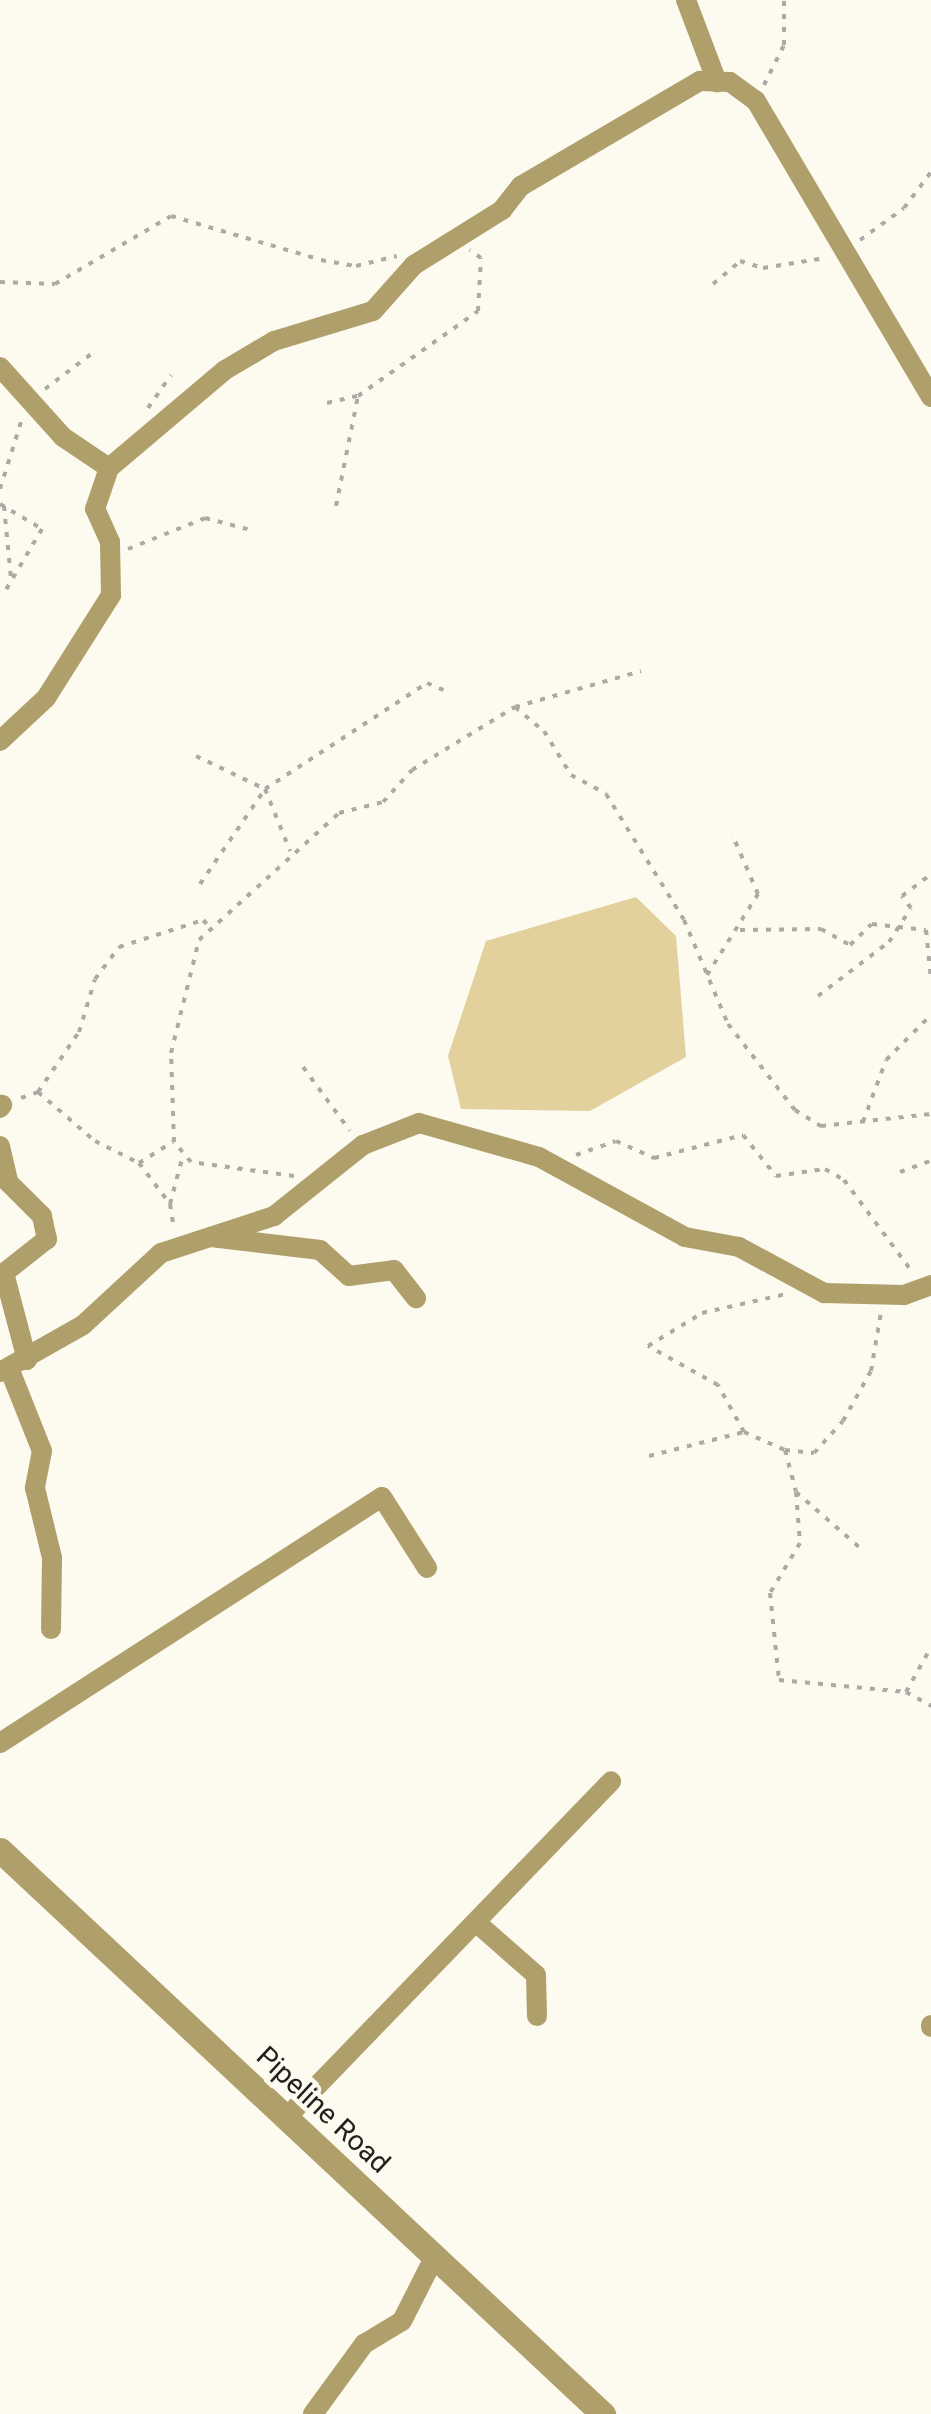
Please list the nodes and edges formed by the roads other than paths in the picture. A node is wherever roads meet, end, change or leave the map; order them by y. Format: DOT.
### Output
graph roads {
  1 [pos="686,0"];
  2 [pos="717,82"];
  3 [pos="0,368"];
  4 [pos="931,397"];
  5 [pos="108,468"];
  6 [pos="0,741"];
  7 [pos="0,1146"];
  8 [pos="211,1237"];
  9 [pos="929,1287"];
  10 [pos="416,1298"];
  11 [pos="12,1366"];
  12 [pos="427,1568"];
  13 [pos="50,1629"];
  14 [pos="0,1742"];
  15 [pos="611,1781"];
  16 [pos="0,1850"];
  17 [pos="478,1924"];
  18 [pos="537,2016"];
  19 [pos="286,2118"];
  20 [pos="435,2256"];
  21 [pos="313,2414"];
  22 [pos="604,2414"];
  1 -- 2 [label="street"];
  2 -- 4 [label="street"];
  2 -- 5 [label="street"];
  3 -- 5 [label="street"];
  5 -- 6 [label="street"];
  7 -- 11 [label="street"];
  8 -- 9 [label="street"];
  8 -- 10 [label="street"];
  8 -- 11 [label="street"];
  11 -- 13 [label="street"];
  12 -- 14 [label="street"];
  15 -- 17 [label="street"];
  16 -- 19 [label="street, Pipeline Road"];
  17 -- 18 [label="street"];
  17 -- 19 [label="street"];
  19 -- 20 [label="street, Pipeline Road"];
  20 -- 21 [label="street"];
  20 -- 22 [label="street, Pipeline Road"];
}
